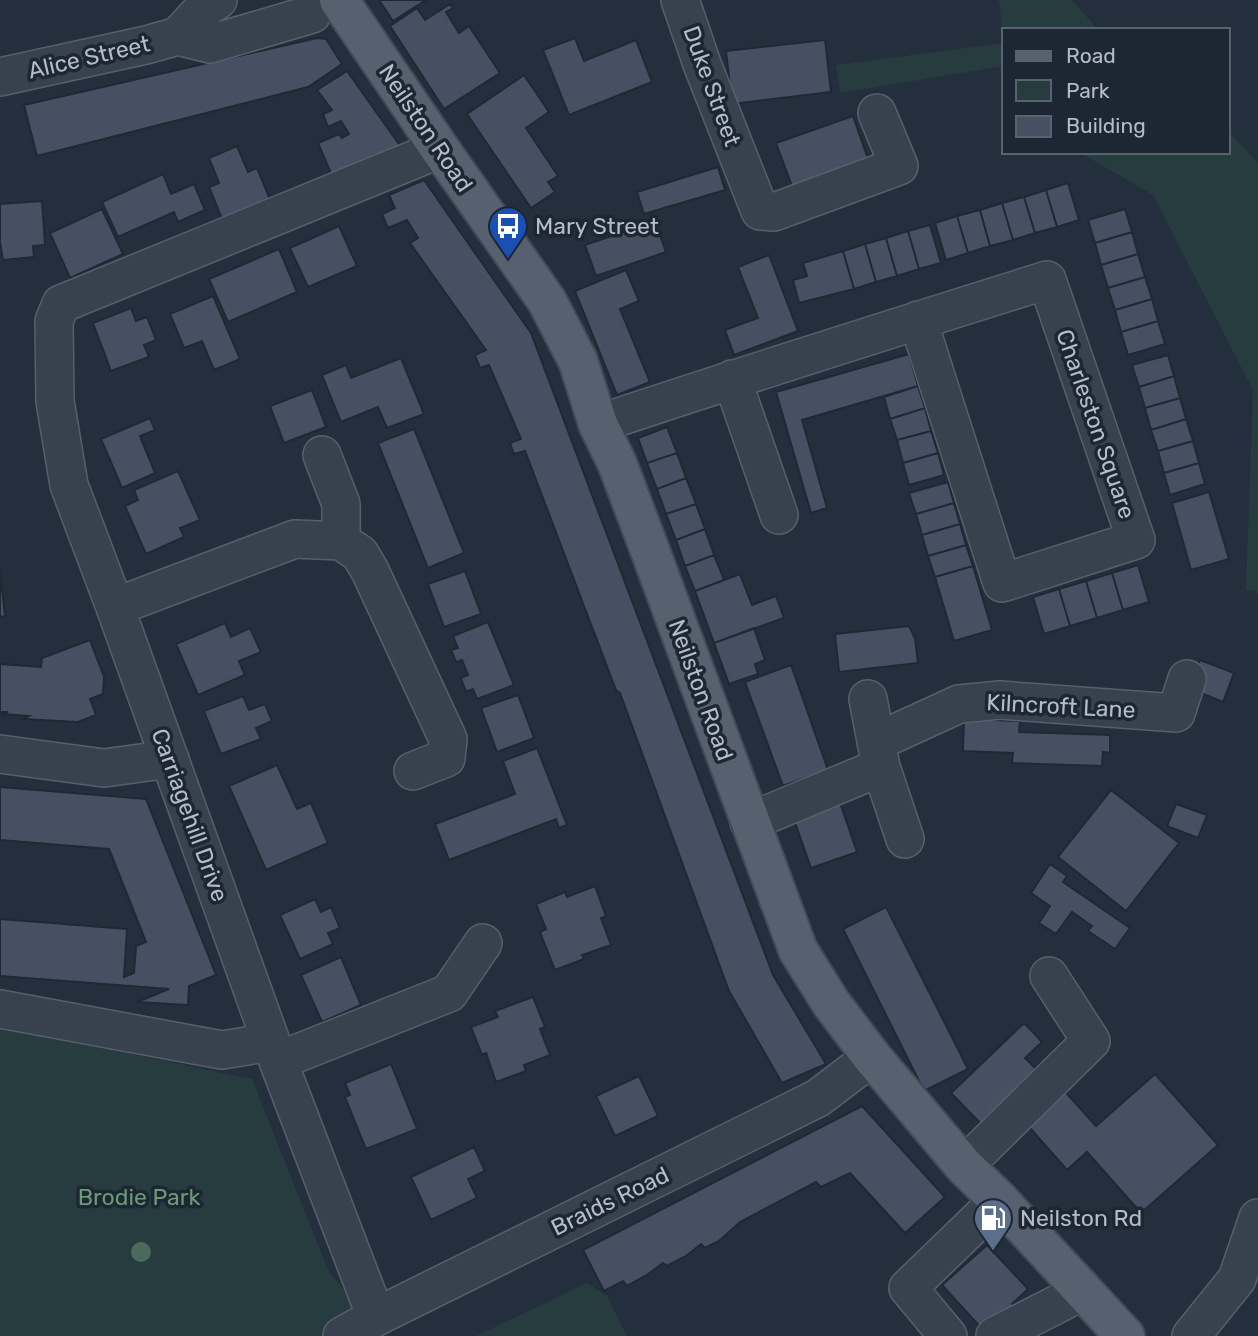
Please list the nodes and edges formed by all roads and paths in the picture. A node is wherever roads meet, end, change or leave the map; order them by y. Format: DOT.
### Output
graph roads {
  1 [pos="218,0"];
  2 [pos="313,0"];
  3 [pos="339,0"];
  4 [pos="680,0"];
  5 [pos="178,36"];
  6 [pos="0,77"];
  7 [pos="877,113"];
  8 [pos="440,149"];
  9 [pos="918,320"];
  10 [pos="732,379"];
  11 [pos="598,424"];
  12 [pos="321,455"];
  13 [pos="779,515"];
  14 [pos="341,541"];
  15 [pos="115,607"];
  16 [pos="1187,678"];
  17 [pos="868,699"];
  18 [pos="0,754"];
  19 [pos="879,755"];
  20 [pos="170,759"];
  21 [pos="413,771"];
  22 [pos="749,822"];
  23 [pos="905,839"];
  24 [pos="483,943"];
  25 [pos="1049,976"];
  26 [pos="0,1009"];
  27 [pos="274,1051"];
  28 [pos="872,1057"];
  29 [pos="964,1166"];
  30 [pos="999,1200"];
  31 [pos="1258,1218"];
  32 [pos="1248,1279"];
  33 [pos="1083,1291"];
  34 [pos="376,1317"];
  35 [pos="342,1336"];
  36 [pos="948,1336"];
  37 [pos="995,1336"];
  38 [pos="1125,1336"];
  39 [pos="1191,1336"];
  1 -- 5 [label="street, Alice Street"];
  2 -- 5 [label="street, Alice Street"];
  3 -- 8 [label="main road, Neilston Road"];
  4 -- 7 [label="street, Duke Street"];
  5 -- 6 [label="street, Alice Street"];
  8 -- 11 [label="main road, Neilston Road"];
  8 -- 15 [label="street, Carriagehill Drive"];
  9 -- 9 [label="street, Charleston Square"];
  9 -- 10 [label="street, Charleston Square"];
  10 -- 11 [label="street, Charleston Square"];
  10 -- 13 [label="street"];
  11 -- 22 [label="main road, Neilston Road"];
  12 -- 14 [label="street"];
  14 -- 15 [label="street"];
  14 -- 21 [label="street"];
  15 -- 20 [label="street, Carriagehill Drive"];
  16 -- 19 [label="street, Kilncroft Lane"];
  17 -- 19 [label="street"];
  18 -- 20 [label="street"];
  19 -- 22 [label="street"];
  19 -- 23 [label="street"];
  20 -- 27 [label="street, Carriagehill Drive"];
  22 -- 28 [label="main road, Neilston Road"];
  24 -- 27 [label="street"];
  25 -- 29 [label="street"];
  26 -- 27 [label="street"];
  27 -- 34 [label="street, Carriagehill Drive"];
  28 -- 29 [label="main road, Neilston Road"];
  28 -- 34 [label="street, Braids Road"];
  29 -- 30 [label="main road, Neilston Road"];
  30 -- 33 [label="main road, Neilston Road"];
  30 -- 36 [label="street"];
  31 -- 32 [label="street"];
  32 -- 39 [label="street"];
  33 -- 37 [label="street"];
  33 -- 38 [label="main road, Neilston Road"];
  34 -- 35 [label="street, Braids Road"];
}
